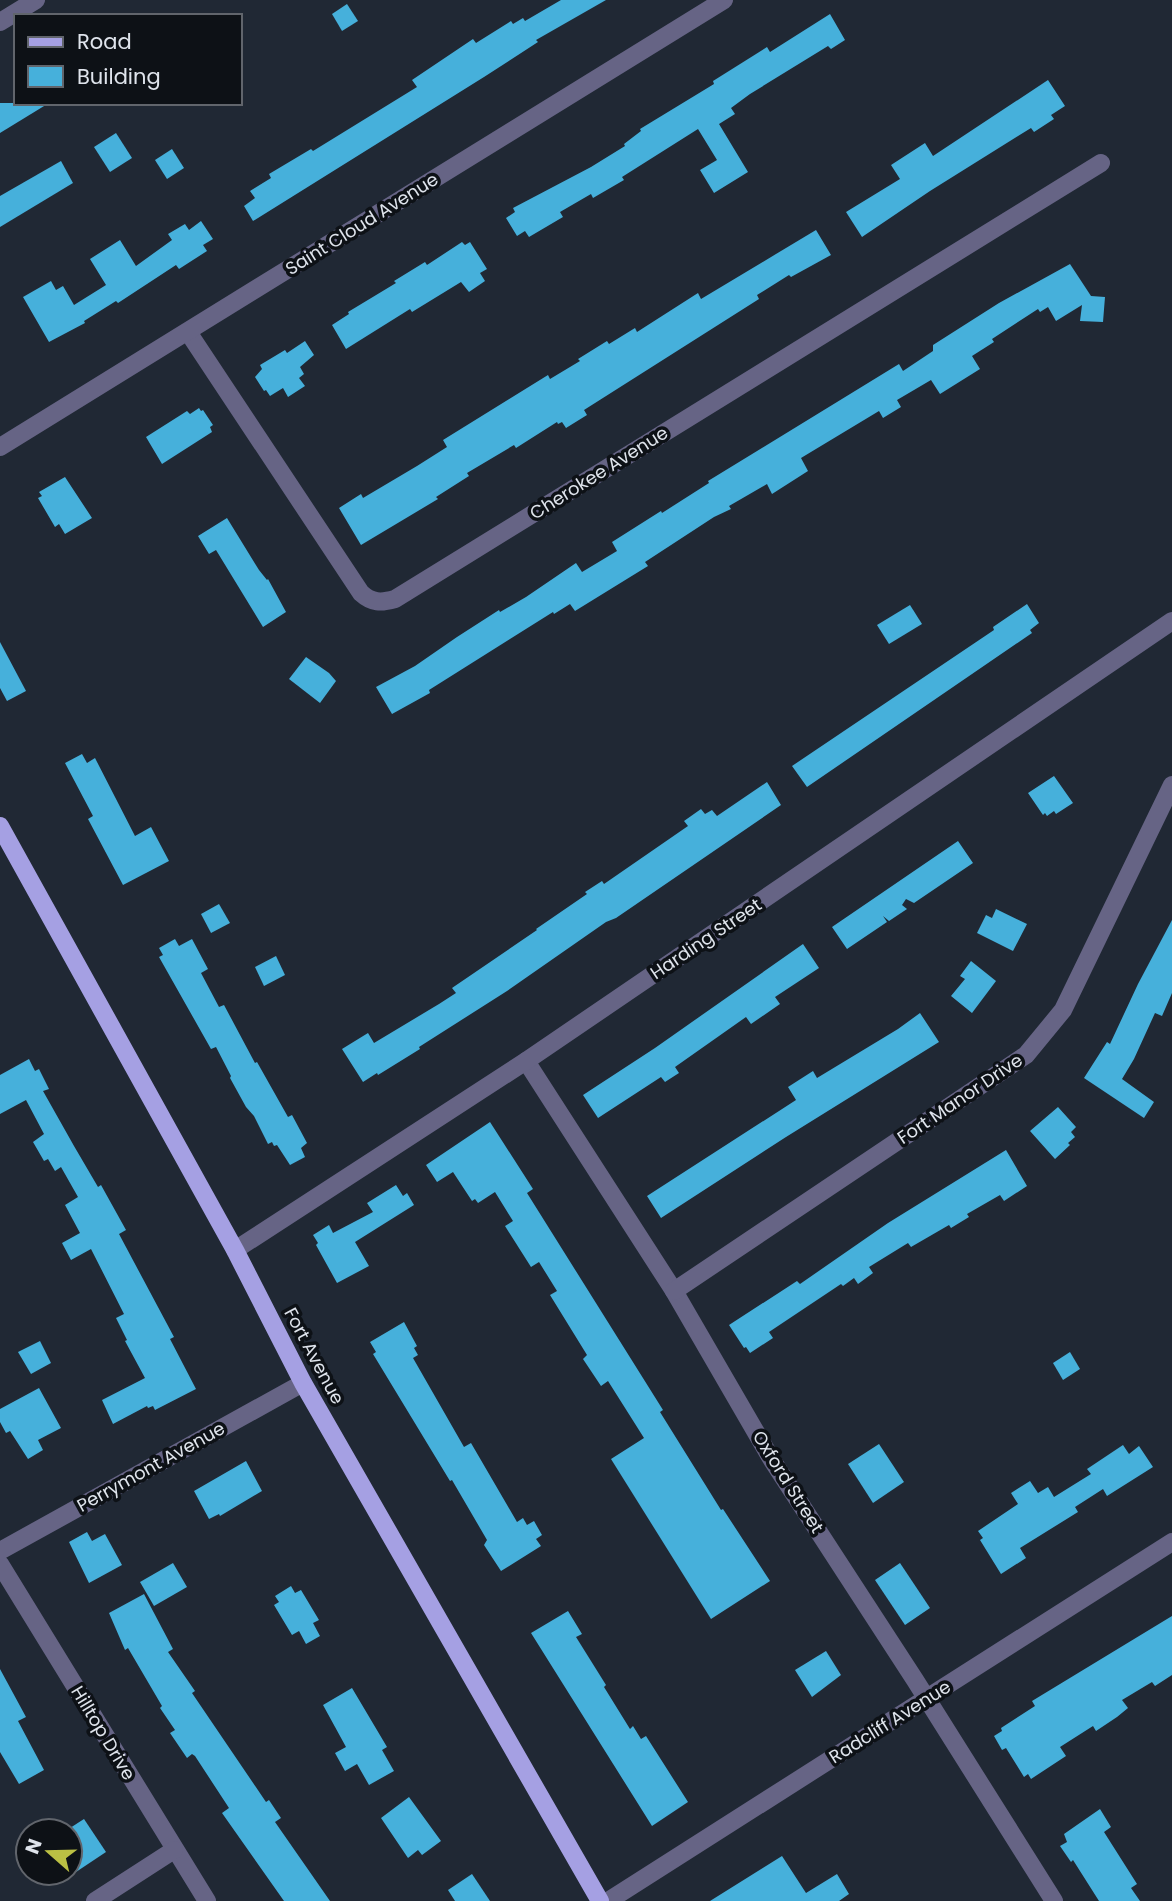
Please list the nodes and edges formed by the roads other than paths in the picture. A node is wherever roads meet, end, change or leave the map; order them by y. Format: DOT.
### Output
graph roads {
  1 [pos="36,0"];
  2 [pos="724,0"];
  3 [pos="0,22"];
  4 [pos="1101,163"];
  5 [pos="188,332"];
  6 [pos="0,447"];
  7 [pos="1172,621"];
  8 [pos="1172,785"];
  9 [pos="0,825"];
  10 [pos="526,1061"];
  11 [pos="235,1250"];
  12 [pos="674,1291"];
  13 [pos="303,1383"];
  14 [pos="1172,1542"];
  15 [pos="0,1551"];
  16 [pos="0,1564"];
  17 [pos="927,1699"];
  18 [pos="174,1850"];
  19 [pos="95,1901"];
  20 [pos="207,1901"];
  21 [pos="600,1901"];
  22 [pos="608,1901"];
  23 [pos="1054,1901"];
  1 -- 3 [label="street"];
  2 -- 5 [label="street, Saint Cloud Avenue"];
  4 -- 5 [label="street, Cherokee Avenue"];
  5 -- 6 [label="street, Saint Cloud Avenue"];
  7 -- 10 [label="street, Harding Street"];
  8 -- 12 [label="street, Fort Manor Drive"];
  9 -- 11 [label="main road, Fort Avenue"];
  10 -- 11 [label="street, Harding Street"];
  10 -- 12 [label="street, Oxford Street"];
  11 -- 13 [label="main road, Fort Avenue"];
  12 -- 17 [label="street, Oxford Street"];
  13 -- 15 [label="street, Perrymont Avenue"];
  13 -- 21 [label="main road, Fort Avenue"];
  14 -- 17 [label="street, Radcliff Avenue"];
  16 -- 18 [label="street, Hilltop Drive"];
  17 -- 22 [label="street, Radcliff Avenue"];
  17 -- 23 [label="street, Oxford Street"];
  18 -- 19 [label="street"];
  18 -- 20 [label="street, Hilltop Drive"];
}
